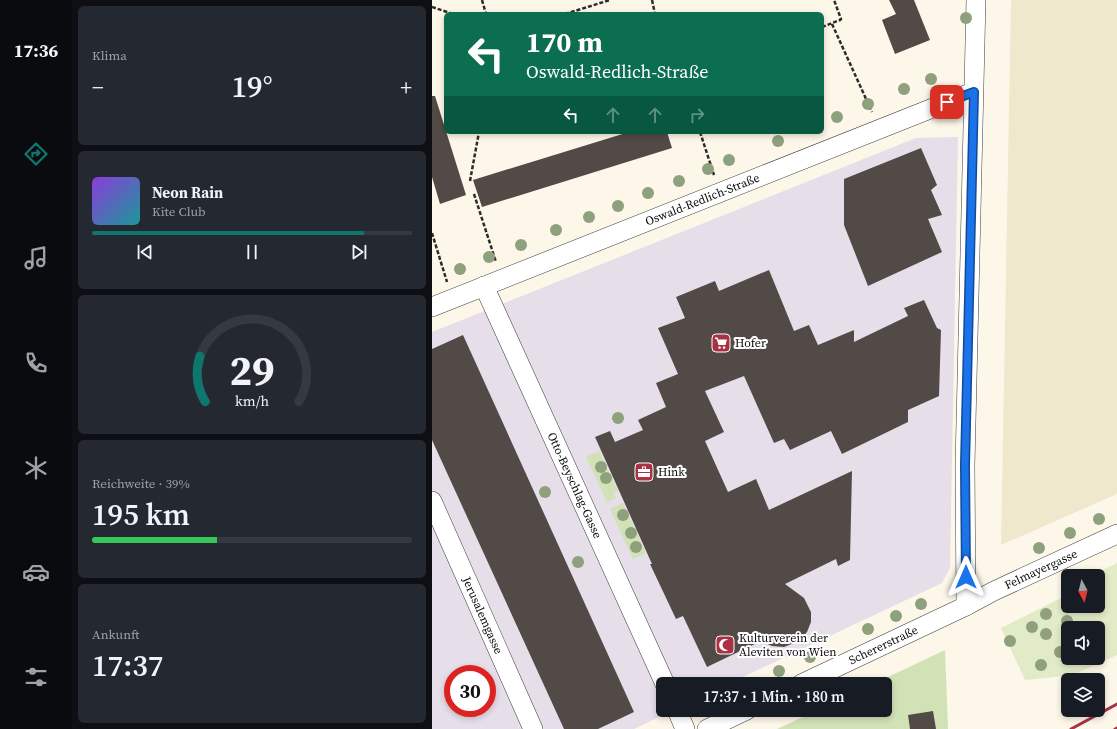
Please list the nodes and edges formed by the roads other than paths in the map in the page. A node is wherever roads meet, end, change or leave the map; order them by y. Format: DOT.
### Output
graph roads {
  1 [pos="976,0"];
  2 [pos="974,92"];
  3 [pos="493,282"];
  4 [pos="432,307"];
  5 [pos="432,501"];
  6 [pos="1117,534"];
  7 [pos="966,606"];
  8 [pos="662,677"];
  9 [pos="817,677"];
  10 [pos="680,717"];
  11 [pos="732,717"];
  12 [pos="533,729"];
  13 [pos="685,729"];
  14 [pos="707,729"];
  1 -- 2 [label="street"];
  2 -- 3 [label="street, Oswald-Redlich-Straße"];
  2 -- 7 [label="street"];
  3 -- 4 [label="street, Oswald-Redlich-Straße"];
  3 -- 8 [label="street, Otto-Beyschlag-Gasse"];
  5 -- 12 [label="street, Jerusalemgasse"];
  6 -- 7 [label="street, Felmayergasse"];
  7 -- 9 [label="street, Schererstraße"];
  10 -- 13 [label="street"];
  11 -- 14 [label="street"];
}
